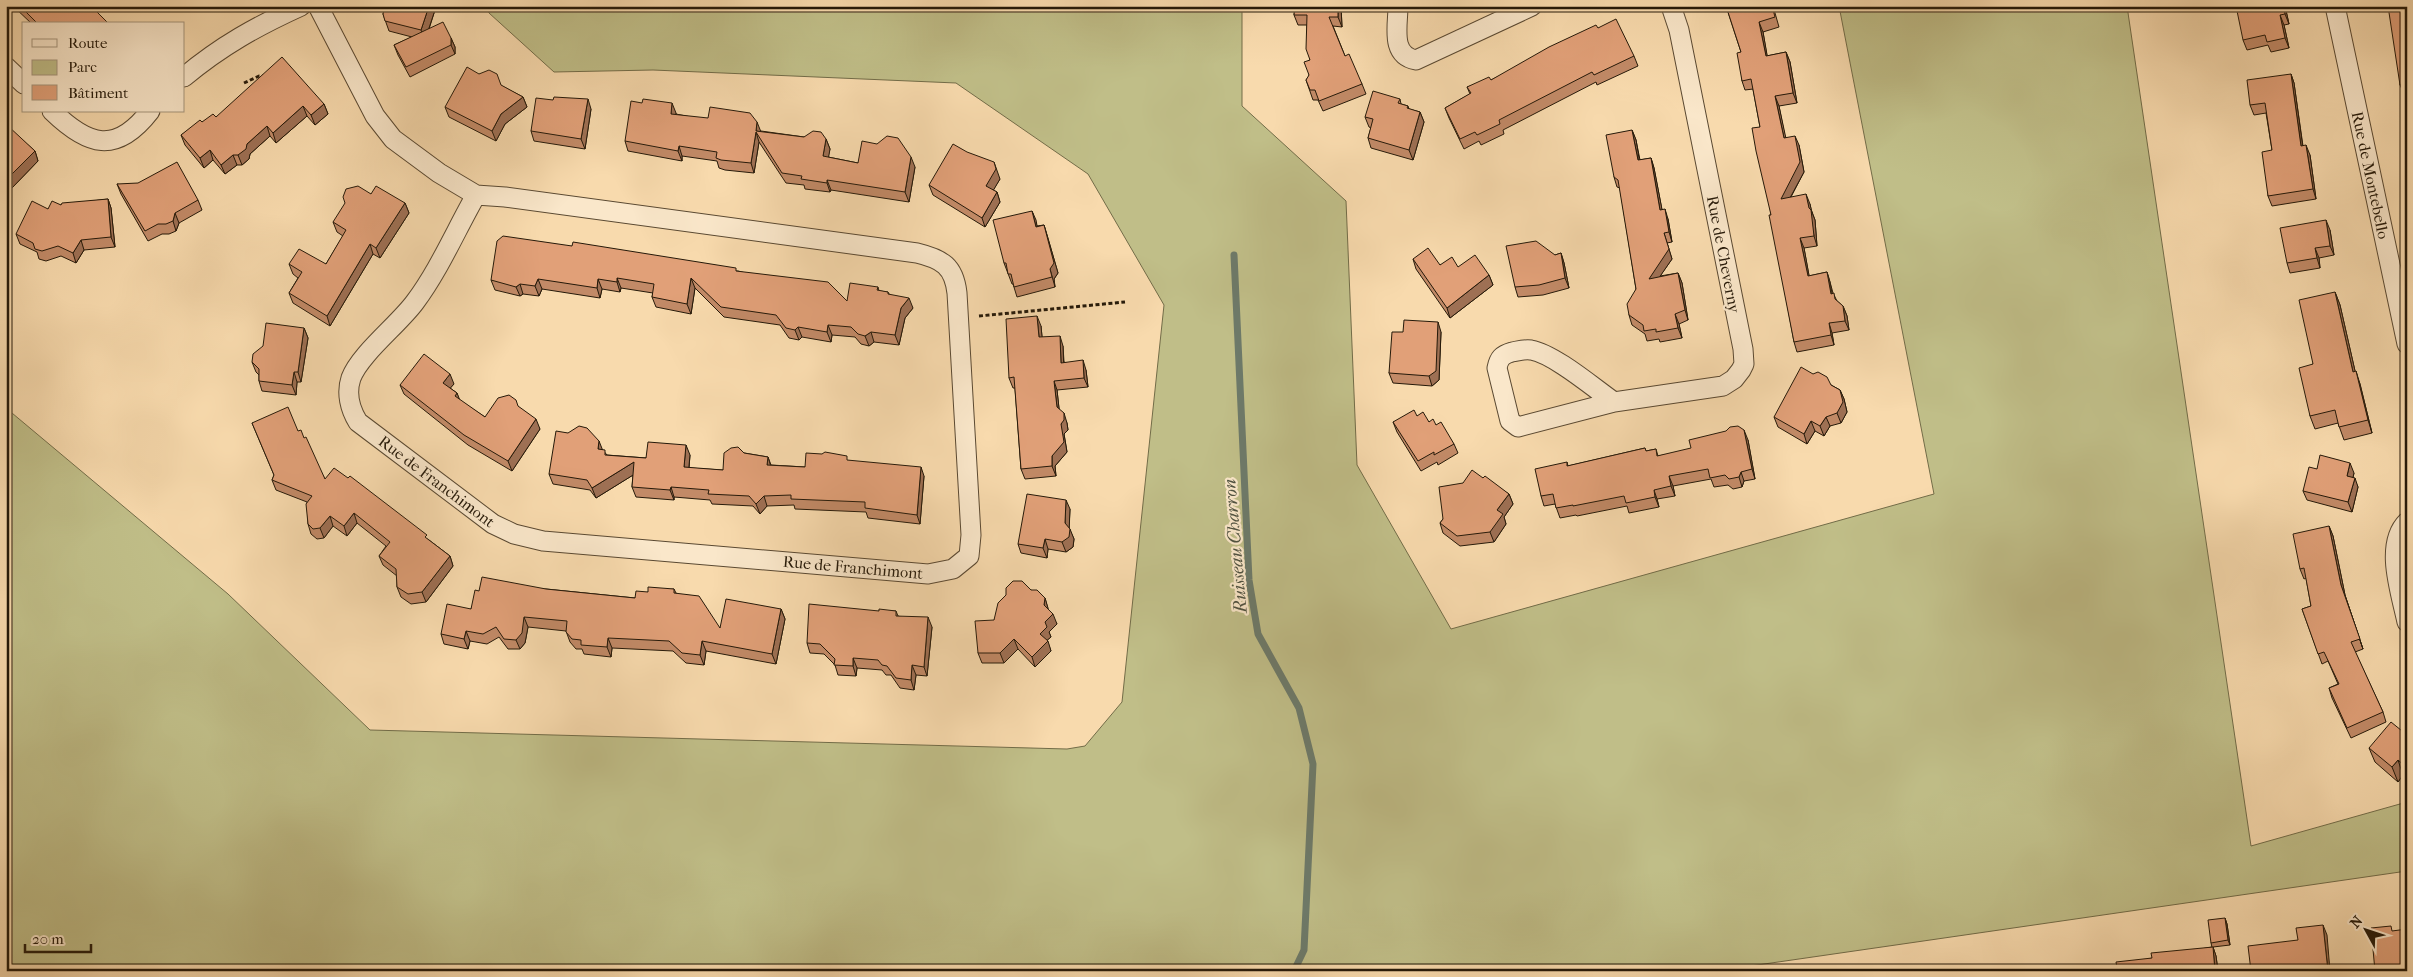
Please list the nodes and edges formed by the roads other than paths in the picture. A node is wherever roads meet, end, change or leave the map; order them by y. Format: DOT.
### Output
graph roads {
  1 [pos="301,6"];
  2 [pos="318,6"];
  3 [pos="1398,6"];
  4 [pos="1671,6"];
  5 [pos="2335,6"];
  6 [pos="1516,9"];
  7 [pos="6,67"];
  8 [pos="185,76"];
  9 [pos="22,82"];
  10 [pos="53,112"];
  11 [pos="149,112"];
  12 [pos="476,195"];
  13 [pos="2407,344"];
  14 [pos="1614,402"];
  15 [pos="2407,522"];
  16 [pos="2407,622"];
  1 -- 8 [label="street"];
  2 -- 12 [label="street, Rue de Franchimont"];
  3 -- 6 [label="street"];
  4 -- 14 [label="street, Rue de Cheverny"];
  5 -- 13 [label="street, Rue de Montebello"];
  7 -- 9 [label="street"];
  10 -- 11 [label="street"];
  12 -- 12 [label="street, Rue de Franchimont"];
  14 -- 14 [label="street, Rue de Cheverny"];
  15 -- 16 [label="street"];
}
